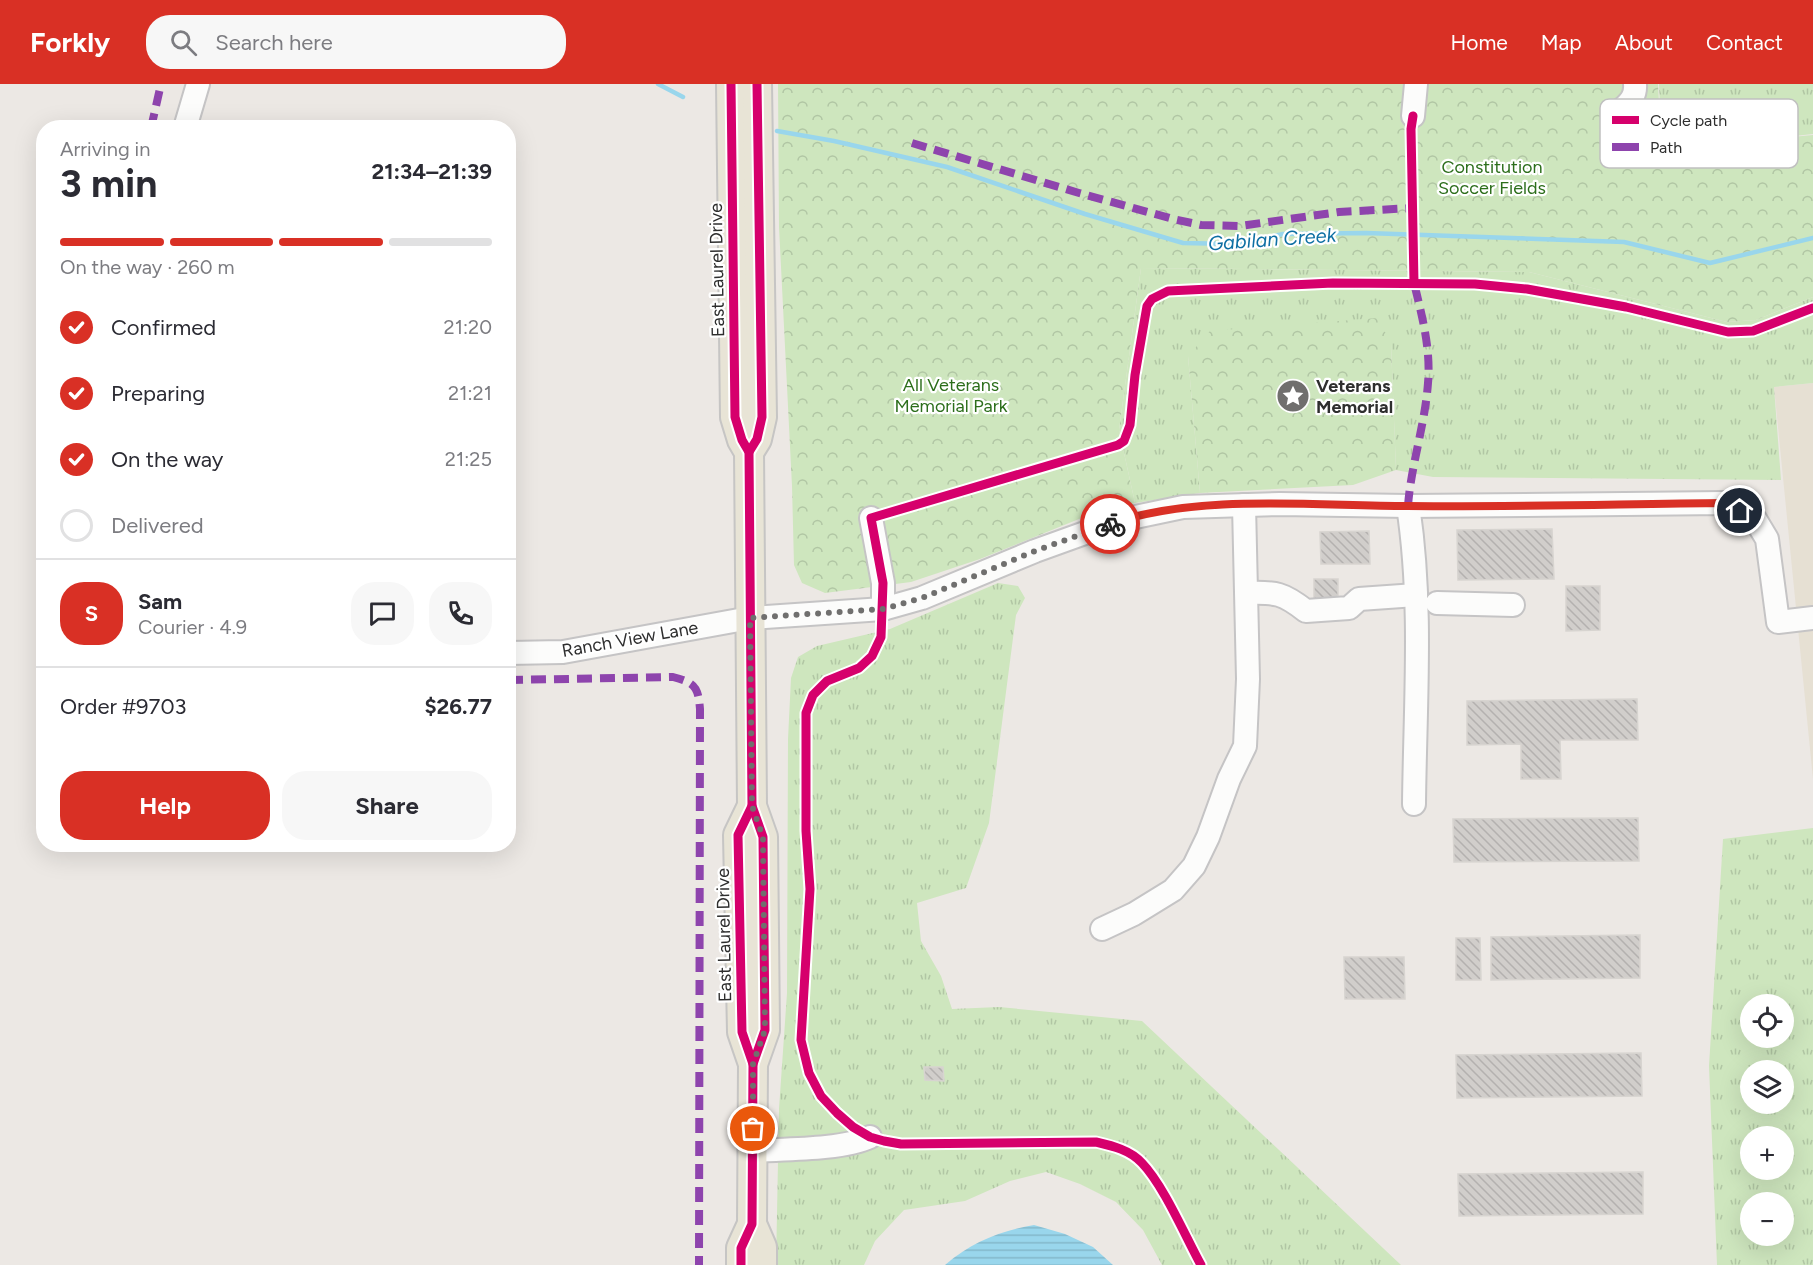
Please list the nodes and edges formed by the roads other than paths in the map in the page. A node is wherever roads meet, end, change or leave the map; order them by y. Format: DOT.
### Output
graph roads {
  1 [pos="198,84"];
  2 [pos="731,84"];
  3 [pos="757,84"];
  4 [pos="1416,84"];
  5 [pos="1635,84"];
  6 [pos="1632,99"];
  7 [pos="1413,116"];
  8 [pos="187,120"];
  9 [pos="749,452"];
  10 [pos="1245,505"];
  11 [pos="1408,506"];
  12 [pos="871,518"];
  13 [pos="1247,593"];
  14 [pos="1422,599"];
  15 [pos="1513,605"];
  16 [pos="883,609"];
  17 [pos="750,618"];
  18 [pos="1813,618"];
  19 [pos="516,653"];
  20 [pos="1414,804"];
  21 [pos="1102,929"];
  22 [pos="870,1137"];
  23 [pos="753,1150"];
  24 [pos="752,1224"];
  25 [pos="741,1265"];
  26 [pos="762,1265"];
  1 -- 8 [label="street"];
  2 -- 9 [label="main road, East Laurel Drive"];
  3 -- 9 [label="main road, East Laurel Drive"];
  4 -- 7 [label="street"];
  5 -- 6 [label="street"];
  9 -- 17 [label="main road, East Laurel Drive"];
  10 -- 11 [label="street, Ranch View Lane"];
  10 -- 13 [label="street"];
  10 -- 16 [label="street, Ranch View Lane"];
  11 -- 14 [label="street"];
  11 -- 18 [label="street, Ranch View Lane"];
  12 -- 16 [label="street"];
  13 -- 14 [label="street"];
  13 -- 21 [label="street"];
  14 -- 15 [label="street"];
  14 -- 20 [label="street"];
  16 -- 17 [label="street, Ranch View Lane"];
  17 -- 19 [label="street, Ranch View Lane"];
  17 -- 23 [label="main road, East Laurel Drive"];
  22 -- 23 [label="street"];
  23 -- 24 [label="main road, East Laurel Drive"];
  24 -- 25 [label="main road, East Laurel Drive"];
  24 -- 26 [label="main road, East Laurel Drive"];
}
